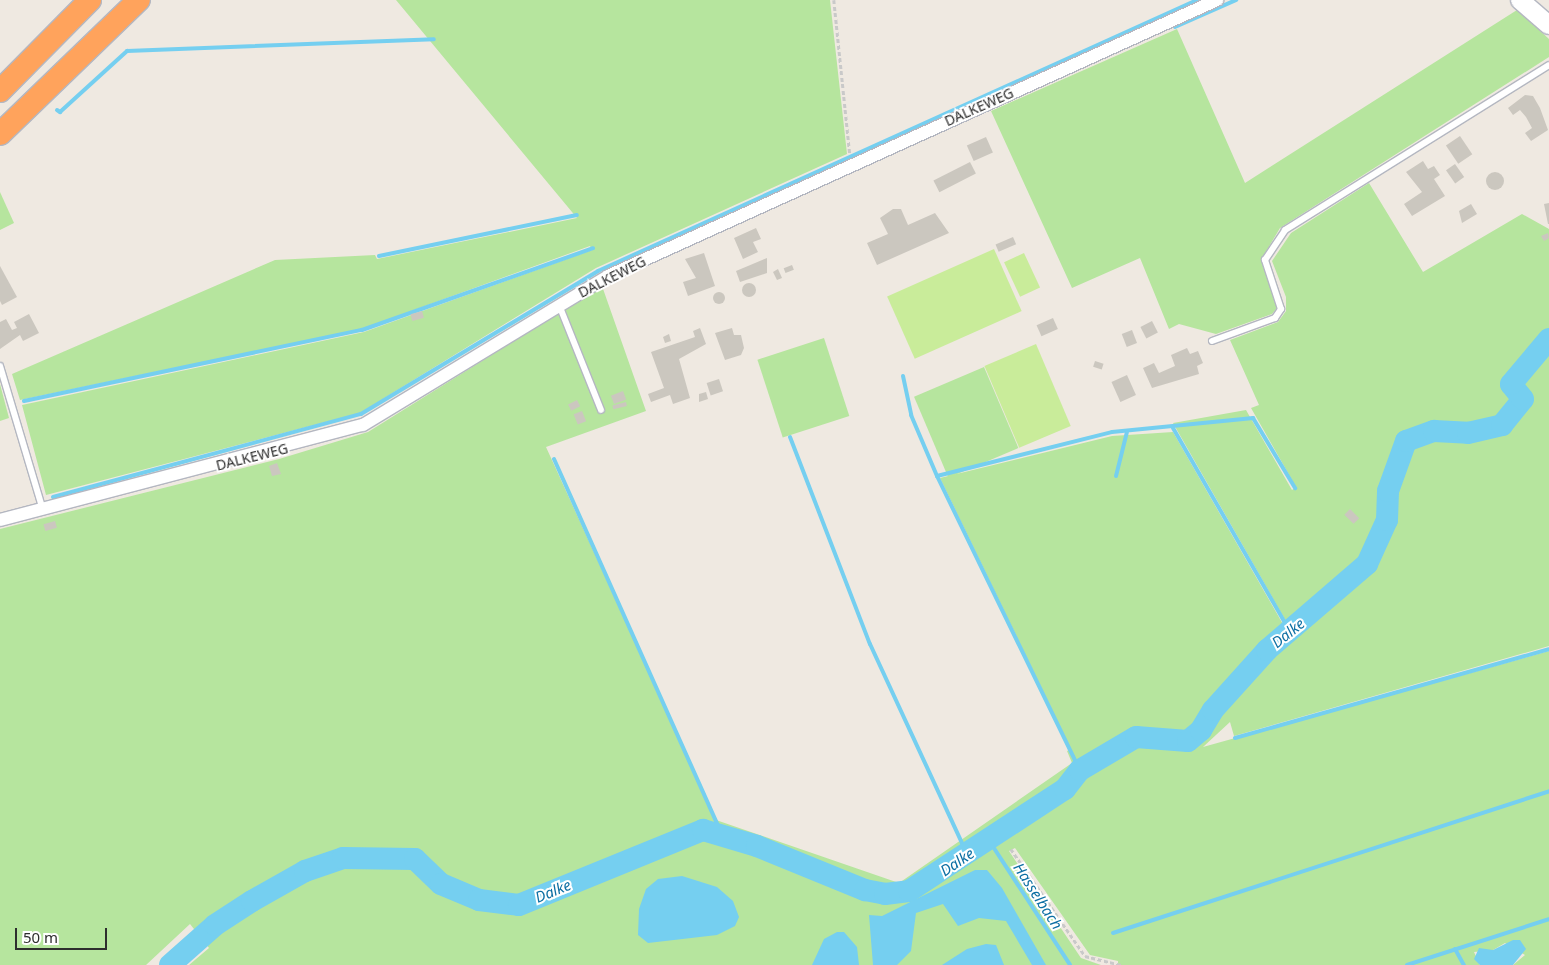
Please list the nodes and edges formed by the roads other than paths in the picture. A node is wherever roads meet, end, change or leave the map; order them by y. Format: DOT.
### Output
graph roads {
  1 [pos="90,0"];
  2 [pos="139,0"];
  3 [pos="1217,0"];
  4 [pos="1520,0"];
  5 [pos="1549,24"];
  6 [pos="1549,64"];
  7 [pos="0,90"];
  8 [pos="0,134"];
  9 [pos="559,305"];
  10 [pos="1212,342"];
  11 [pos="0,366"];
  12 [pos="601,410"];
  13 [pos="43,510"];
  14 [pos="0,520"];
  1 -- 7 [label="highway"];
  2 -- 8 [label="highway"];
  3 -- 9 [label="street, DALKEWEG"];
  4 -- 5 [label="main road"];
  6 -- 10 [label="lane"];
  9 -- 12 [label="lane"];
  9 -- 13 [label="street, DALKEWEG"];
  11 -- 13 [label="lane"];
  13 -- 14 [label="street, DALKEWEG"];
}
